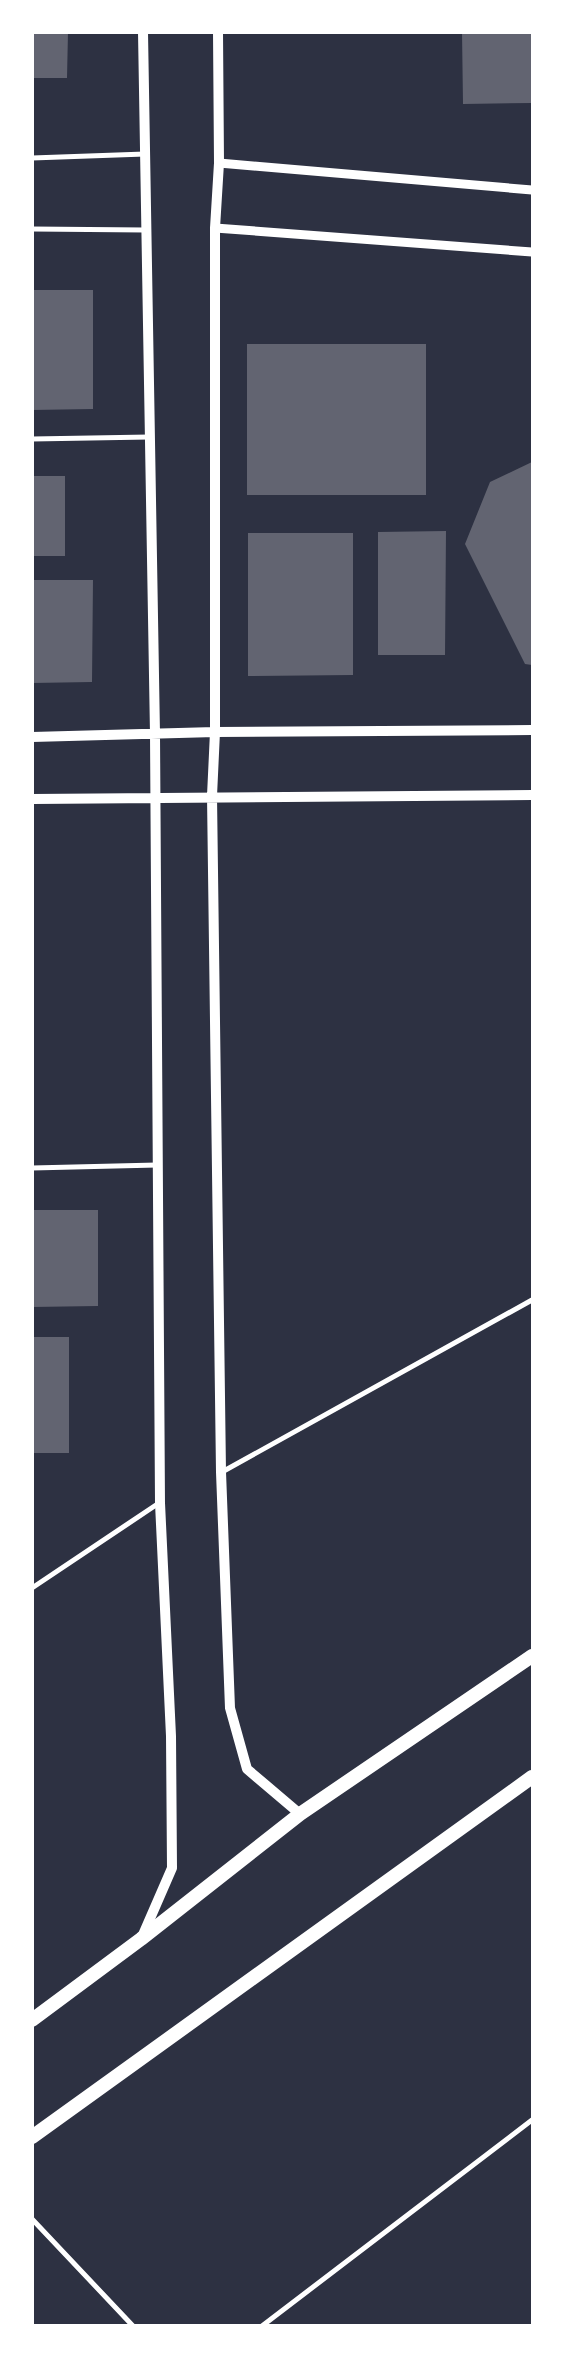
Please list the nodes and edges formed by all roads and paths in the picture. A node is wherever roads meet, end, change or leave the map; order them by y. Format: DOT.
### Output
graph roads {
  1 [pos="142,32"];
  2 [pos="218,32"];
  3 [pos="145,154"];
  4 [pos="32,158"];
  5 [pos="219,163"];
  6 [pos="532,190"];
  7 [pos="216,228"];
  8 [pos="32,229"];
  9 [pos="146,230"];
  10 [pos="532,252"];
  11 [pos="150,437"];
  12 [pos="32,439"];
  13 [pos="532,730"];
  14 [pos="216,732"];
  15 [pos="155,734"];
  16 [pos="32,737"];
  17 [pos="532,795"];
  18 [pos="212,796"];
  19 [pos="155,798"];
  20 [pos="32,799"];
  21 [pos="157,1165"];
  22 [pos="32,1168"];
  23 [pos="532,1300"];
  24 [pos="221,1472"];
  25 [pos="160,1503"];
  26 [pos="32,1588"];
  27 [pos="532,1656"];
  28 [pos="532,1777"];
  29 [pos="300,1814"];
  30 [pos="141,1939"];
  31 [pos="32,2020"];
  32 [pos="532,2120"];
  33 [pos="32,2137"];
  34 [pos="32,2219"];
  35 [pos="133,2326"];
  36 [pos="262,2326"];
  1 -- 3 [label="main road"];
  2 -- 5 [label="main road"];
  3 -- 4 [label="street"];
  3 -- 9 [label="main road"];
  5 -- 6 [label="street"];
  5 -- 7 [label="main road"];
  7 -- 10 [label="street"];
  7 -- 14 [label="main road"];
  8 -- 9 [label="street"];
  9 -- 11 [label="main road"];
  11 -- 12 [label="street"];
  11 -- 15 [label="main road"];
  13 -- 14 [label="main road"];
  14 -- 15 [label="main road"];
  14 -- 18 [label="main road"];
  15 -- 16 [label="main road"];
  15 -- 19 [label="main road"];
  17 -- 18 [label="main road"];
  18 -- 19 [label="main road"];
  18 -- 24 [label="main road"];
  19 -- 20 [label="main road"];
  19 -- 21 [label="main road"];
  21 -- 22 [label="street"];
  21 -- 25 [label="main road"];
  23 -- 24 [label="street"];
  24 -- 29 [label="main road"];
  25 -- 26 [label="street"];
  25 -- 30 [label="main road"];
  27 -- 29 [label="highway"];
  28 -- 33 [label="highway"];
  29 -- 30 [label="highway"];
  30 -- 31 [label="highway"];
  32 -- 36 [label="street"];
  34 -- 35 [label="street"];
}
